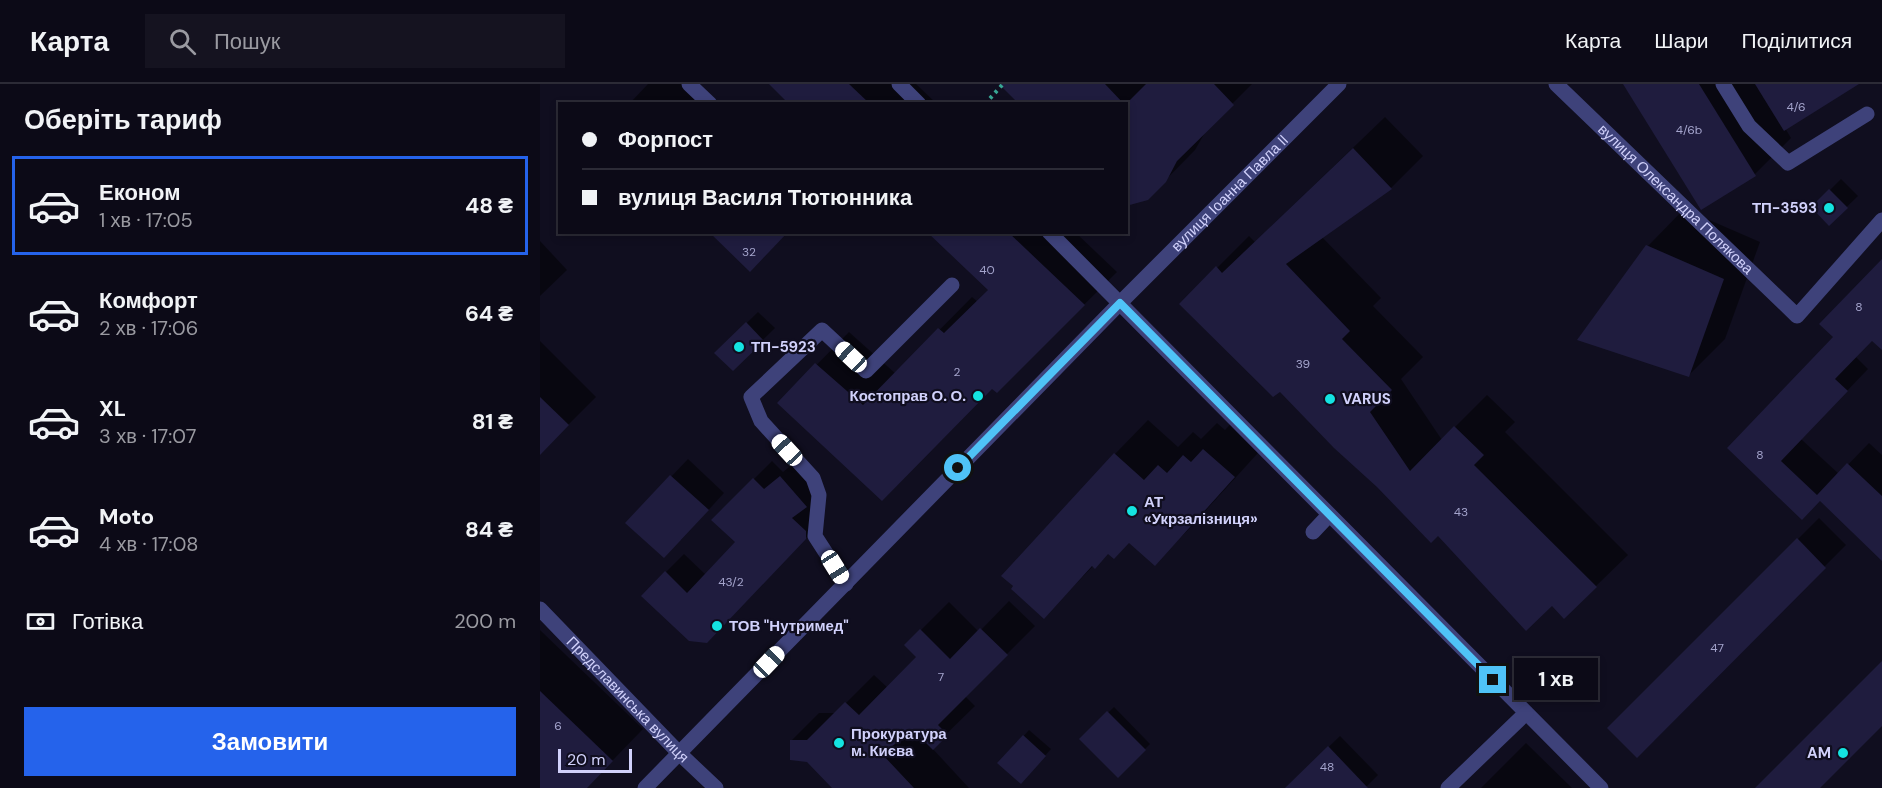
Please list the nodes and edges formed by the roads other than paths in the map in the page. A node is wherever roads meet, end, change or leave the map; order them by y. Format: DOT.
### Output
graph roads {
  1 [pos="689,84"];
  2 [pos="899,84"];
  3 [pos="1338,84"];
  4 [pos="1556,84"];
  5 [pos="1723,84"];
  6 [pos="708,102"];
  7 [pos="917,102"];
  8 [pos="1867,114"];
  9 [pos="1882,220"];
  10 [pos="1051,234"];
  11 [pos="952,285"];
  12 [pos="1120,303"];
  13 [pos="1329,515"];
  14 [pos="1313,532"];
  15 [pos="846,584"];
  16 [pos="540,609"];
  17 [pos="1526,713"];
  18 [pos="680,754"];
  19 [pos="645,788"];
  20 [pos="716,788"];
  21 [pos="1448,788"];
  22 [pos="1601,788"];
  1 -- 6 [label="street"];
  2 -- 7 [label="street"];
  3 -- 12 [label="street, вулиця Іоанна Павла II"];
  4 -- 9 [label="street, вулиця Олександра Полякова"];
  5 -- 8 [label="street"];
  10 -- 12 [label="street"];
  11 -- 15 [label="street"];
  12 -- 13 [label="street"];
  12 -- 15 [label="street, вулиця Іоанна Павла II"];
  13 -- 14 [label="street"];
  13 -- 17 [label="street"];
  15 -- 18 [label="street, вулиця Іоанна Павла II"];
  16 -- 18 [label="street, Предславинська вулиця"];
  17 -- 21 [label="street"];
  17 -- 22 [label="street"];
  18 -- 19 [label="street, вулиця Іоанна Павла II"];
  18 -- 20 [label="street, Предславинська вулиця"];
}
